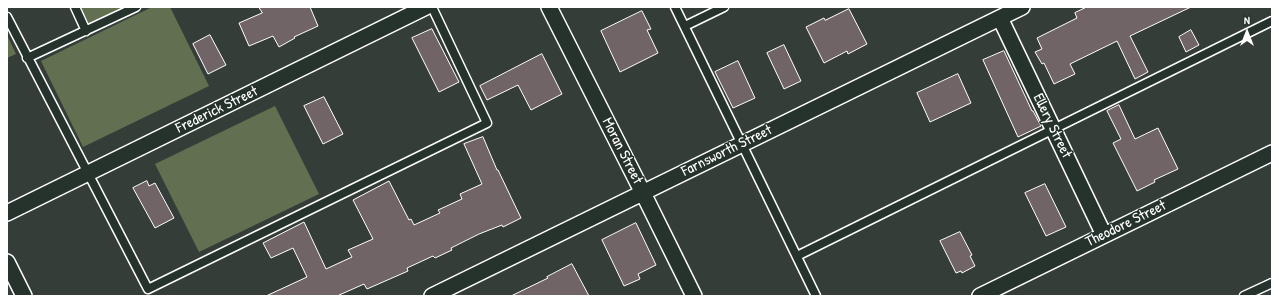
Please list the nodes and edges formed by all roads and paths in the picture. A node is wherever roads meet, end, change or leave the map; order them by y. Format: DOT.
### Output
graph roads {
  1 [pos="75,7"];
  2 [pos="136,7"];
  3 [pos="426,7"];
  4 [pos="432,7"];
  5 [pos="549,7"];
  6 [pos="676,7"];
  7 [pos="724,7"];
  8 [pos="1022,7"];
  9 [pos="7,17"];
  10 [pos="1000,18"];
  11 [pos="1272,21"];
  12 [pos="685,26"];
  13 [pos="86,31"];
  14 [pos="28,58"];
  15 [pos="1053,129"];
  16 [pos="743,144"];
  17 [pos="1272,153"];
  18 [pos="88,173"];
  19 [pos="643,193"];
  20 [pos="7,213"];
  21 [pos="1104,235"];
  22 [pos="797,256"];
  23 [pos="7,262"];
  24 [pos="1272,282"];
  25 [pos="24,296"];
  26 [pos="432,296"];
  27 [pos="694,296"];
  28 [pos="816,296"];
  29 [pos="980,296"];
  30 [pos="1244,296"];
  1 -- 13 [label="lane"];
  2 -- 13 [label="lane"];
  3 -- 18 [label="street, Frederick Street"];
  4 -- 18 [label="lane"];
  5 -- 19 [label="street, Moran Street"];
  6 -- 12 [label="lane"];
  7 -- 12 [label="lane"];
  8 -- 10 [label="street, Farnsworth Street"];
  9 -- 14 [label="lane"];
  10 -- 15 [label="street, Ellery Street"];
  10 -- 16 [label="street, Farnsworth Street"];
  11 -- 15 [label="lane"];
  12 -- 16 [label="lane"];
  13 -- 14 [label="lane"];
  14 -- 18 [label="lane"];
  15 -- 21 [label="street, Ellery Street"];
  15 -- 22 [label="lane"];
  16 -- 19 [label="street, Farnsworth Street"];
  16 -- 22 [label="lane"];
  17 -- 21 [label="street, Theodore Street"];
  18 -- 20 [label="street, Frederick Street"];
  19 -- 26 [label="street, Farnsworth Street"];
  19 -- 27 [label="street, Moran Street"];
  21 -- 29 [label="street, Theodore Street"];
  22 -- 28 [label="lane"];
  23 -- 25 [label="street"];
  24 -- 30 [label="lane"];
}
